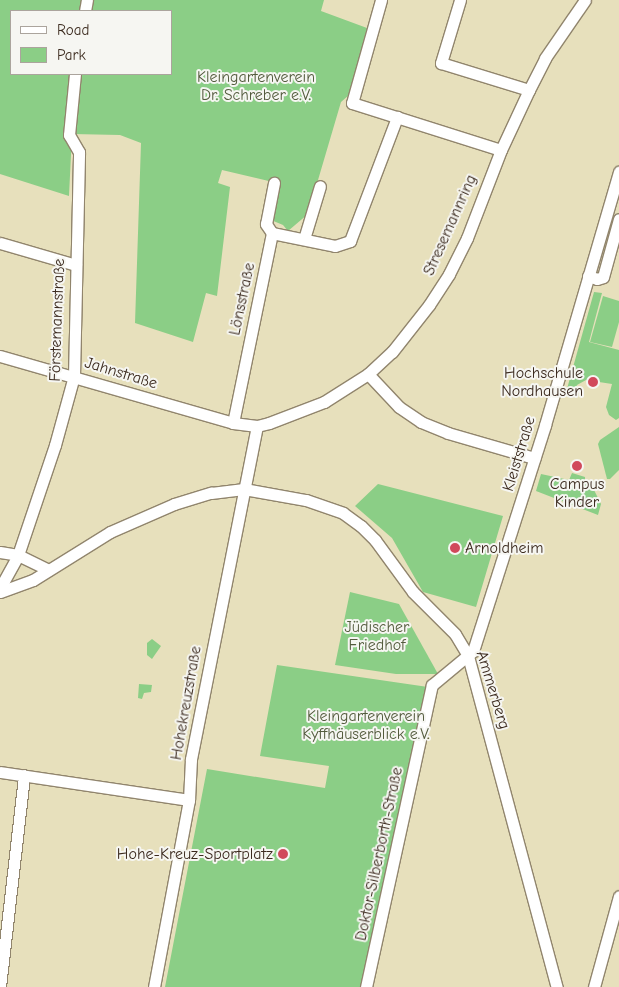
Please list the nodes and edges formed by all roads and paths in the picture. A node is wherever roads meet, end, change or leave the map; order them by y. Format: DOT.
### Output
graph roads {
  1 [pos="381,0"];
  2 [pos="460,0"];
  3 [pos="585,0"];
  4 [pos="75,75"];
  5 [pos="528,90"];
  6 [pos="397,117"];
  7 [pos="501,150"];
  8 [pos="619,172"];
  9 [pos="274,183"];
  10 [pos="320,186"];
  11 [pos="619,219"];
  12 [pos="272,233"];
  13 [pos="304,239"];
  14 [pos="0,243"];
  15 [pos="76,265"];
  16 [pos="588,276"];
  17 [pos="0,356"];
  18 [pos="368,374"];
  19 [pos="74,376"];
  20 [pos="233,423"];
  21 [pos="257,426"];
  22 [pos="534,458"];
  23 [pos="244,489"];
  24 [pos="0,552"];
  25 [pos="18,555"];
  26 [pos="49,570"];
  27 [pos="0,588"];
  28 [pos="0,592"];
  29 [pos="468,656"];
  30 [pos="0,772"];
  31 [pos="24,775"];
  32 [pos="189,800"];
  33 [pos="619,896"];
  34 [pos="0,987"];
  35 [pos="154,987"];
  36 [pos="366,987"];
  37 [pos="557,987"];
  38 [pos="594,987"];
  1 -- 6 [label="street"];
  2 -- 5 [label="street"];
  3 -- 5 [label="street, Stresemannring"];
  4 -- 15 [label="street, Förstemannstraße"];
  5 -- 7 [label="street, Stresemannring"];
  6 -- 7 [label="street"];
  6 -- 13 [label="street"];
  7 -- 18 [label="street, Stresemannring"];
  8 -- 16 [label="street, Kleiststraße"];
  9 -- 12 [label="street, Lönsstraße"];
  10 -- 13 [label="street"];
  11 -- 16 [label="street"];
  12 -- 13 [label="street"];
  12 -- 20 [label="street, Lönsstraße"];
  14 -- 15 [label="street"];
  15 -- 19 [label="street, Förstemannstraße"];
  16 -- 22 [label="street, Kleiststraße"];
  17 -- 19 [label="street, Jahnstraße"];
  18 -- 21 [label="street, Stresemannring"];
  18 -- 22 [label="street"];
  19 -- 20 [label="street, Jahnstraße"];
  19 -- 25 [label="street, Förstemannstraße"];
  20 -- 21 [label="street, Stresemannring"];
  21 -- 23 [label="street, Hohekreuzstraße"];
  22 -- 29 [label="street, Kleiststraße"];
  23 -- 26 [label="street, Ammerberg"];
  23 -- 29 [label="street, Ammerberg"];
  23 -- 32 [label="street, Hohekreuzstraße"];
  24 -- 25 [label="street"];
  25 -- 26 [label="street"];
  25 -- 27 [label="street, Förstemannstraße"];
  26 -- 28 [label="street, Ammerberg"];
  29 -- 36 [label="street, Doktor-Silberborth-Straße"];
  29 -- 37 [label="street, Ammerberg"];
  30 -- 31 [label="street"];
  31 -- 32 [label="street"];
  31 -- 34 [label="street"];
  32 -- 35 [label="street, Hohekreuzstraße"];
  33 -- 38 [label="street"];
}
